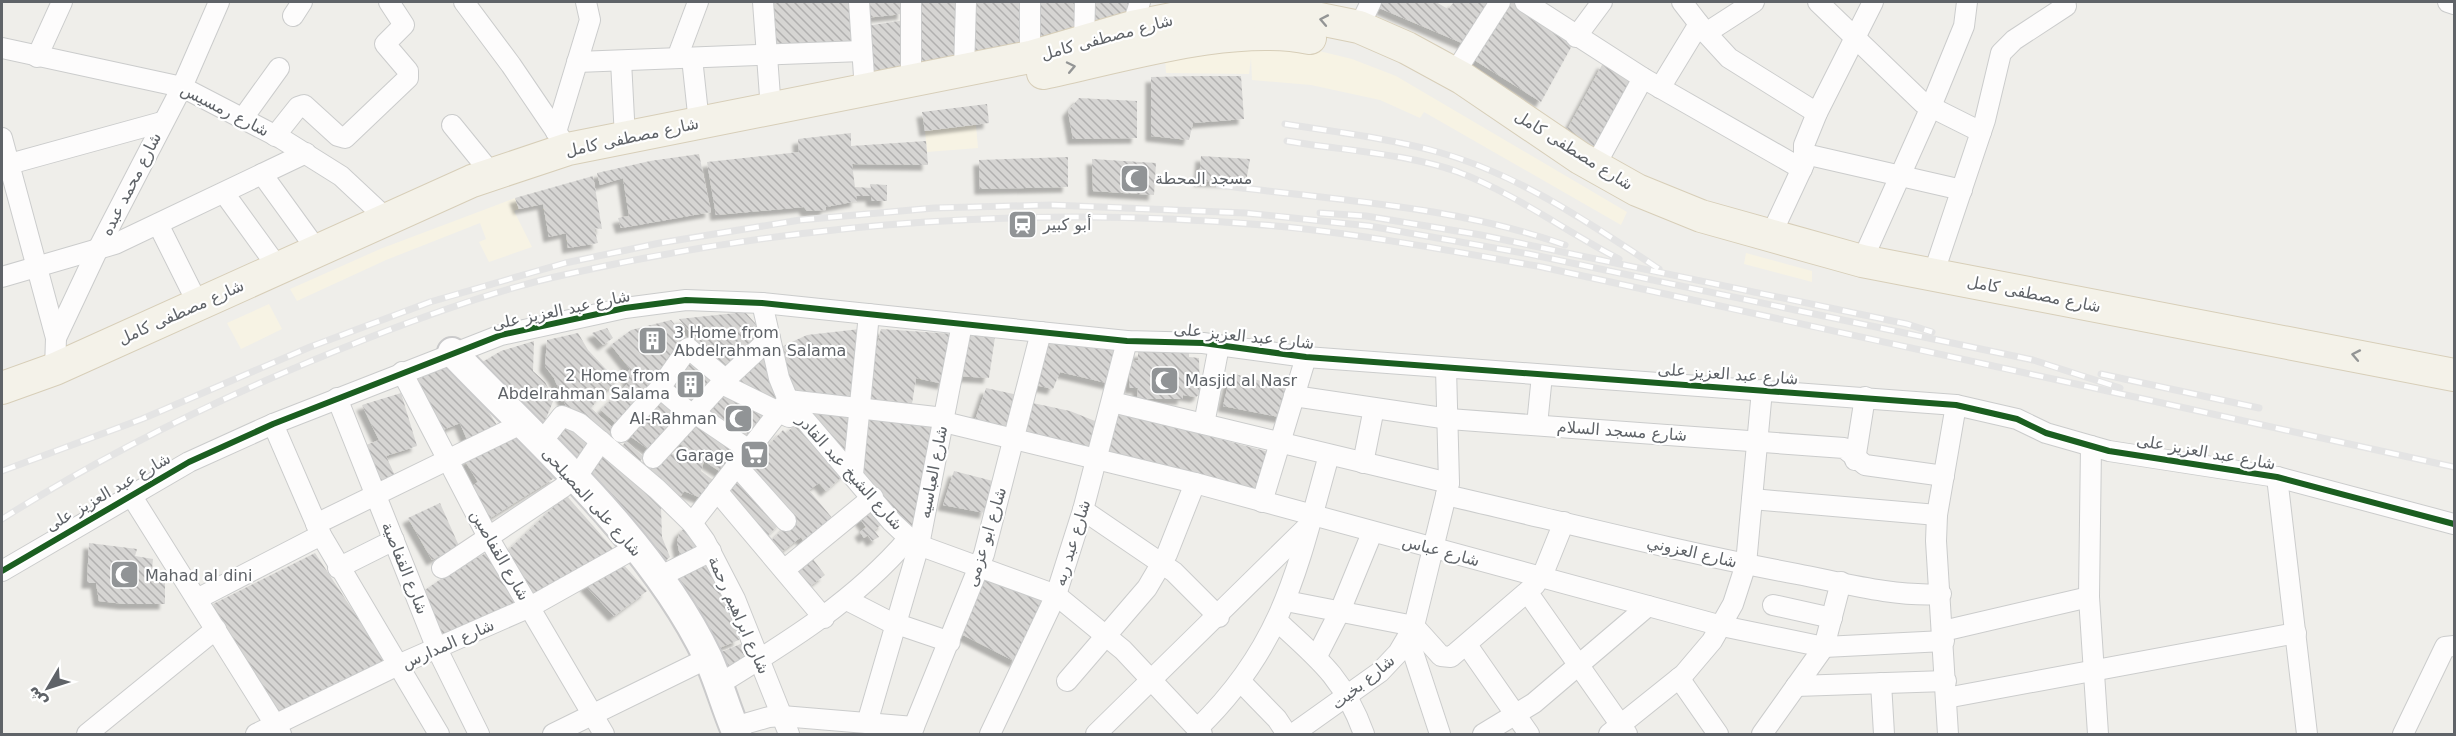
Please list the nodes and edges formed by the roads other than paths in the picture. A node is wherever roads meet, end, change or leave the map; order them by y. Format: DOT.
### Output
graph roads {
  1 [pos="62,2"];
  2 [pos="219,2"];
  3 [pos="389,2"];
  4 [pos="464,2"];
  5 [pos="586,2"];
  6 [pos="698,2"];
  7 [pos="763,2"];
  8 [pos="859,2"];
  9 [pos="911,2"];
  10 [pos="966,2"];
  11 [pos="1030,2"];
  12 [pos="1084,2"];
  13 [pos="1500,2"];
  14 [pos="1525,2"];
  15 [pos="1602,2"];
  16 [pos="1682,2"];
  17 [pos="1754,2"];
  18 [pos="1818,2"];
  19 [pos="1873,2"];
  20 [pos="1967,2"];
  21 [pos="2448,2"];
  22 [pos="2454,4"];
  23 [pos="2066,6"];
  24 [pos="1274,7"];
  25 [pos="1136,14"];
  26 [pos="1365,14"];
  27 [pos="1702,29"];
  28 [pos="1576,37"];
  29 [pos="1855,37"];
  30 [pos="1084,42"];
  31 [pos="2,48"];
  32 [pos="862,51"];
  33 [pos="767,55"];
  34 [pos="37,57"];
  35 [pos="1030,57"];
  36 [pos="684,58"];
  37 [pos="621,61"];
  38 [pos="577,62"];
  39 [pos="279,68"];
  40 [pos="964,69"];
  41 [pos="1454,74"];
  42 [pos="911,81"];
  43 [pos="1651,83"];
  44 [pos="182,87"];
  45 [pos="865,91"];
  46 [pos="1930,109"];
  47 [pos="771,110"];
  48 [pos="1817,113"];
  49 [pos="243,118"];
  50 [pos="162,122"];
  51 [pos="699,123"];
  52 [pos="452,125"];
  53 [pos="1981,132"];
  54 [pos="275,136"];
  55 [pos="2,138"];
  56 [pos="625,138"];
  57 [pos="562,140"];
  58 [pos="306,153"];
  59 [pos="1804,161"];
  60 [pos="5,165"];
  61 [pos="1595,166"];
  62 [pos="491,173"];
  63 [pos="262,174"];
  64 [pos="1900,176"];
  65 [pos="1962,190"];
  66 [pos="224,193"];
  67 [pos="387,219"];
  68 [pos="158,224"];
  69 [pos="1770,237"];
  70 [pos="317,250"];
  71 [pos="97,251"];
  72 [pos="1862,261"];
  73 [pos="37,268"];
  74 [pos="279,269"];
  75 [pos="1933,275"];
  76 [pos="2,278"];
  77 [pos="2008,297"];
  78 [pos="762,303"];
  79 [pos="198,304"];
  80 [pos="869,314"];
  81 [pos="962,324"];
  82 [pos="1041,332"];
  83 [pos="56,338"];
  84 [pos="770,338"];
  85 [pos="1127,341"];
  86 [pos="1219,346"];
  87 [pos="452,352"];
  88 [pos="1306,357"];
  89 [pos="1446,368"];
  90 [pos="55,369"];
  91 [pos="402,372"];
  92 [pos="2396,374"];
  93 [pos="1542,375"];
  94 [pos="2454,375"];
  95 [pos="724,382"];
  96 [pos="2,388"];
  97 [pos="660,388"];
  98 [pos="1762,390"];
  99 [pos="1294,396"];
  100 [pos="1865,397"];
  101 [pos="337,398"];
  102 [pos="2454,398"];
  103 [pos="1112,402"];
  104 [pos="1956,405"];
  105 [pos="2,406"];
  106 [pos="783,407"];
  107 [pos="860,408"];
  108 [pos="1374,408"];
  109 [pos="694,415"];
  110 [pos="1449,419"];
  111 [pos="944,420"];
  112 [pos="273,424"];
  113 [pos="521,424"];
  114 [pos="1204,424"];
  115 [pos="1537,425"];
  116 [pos="621,432"];
  117 [pos="1014,437"];
  118 [pos="601,441"];
  119 [pos="1757,442"];
  120 [pos="1280,443"];
  121 [pos="540,444"];
  122 [pos="2091,446"];
  123 [pos="749,450"];
  124 [pos="1329,455"];
  125 [pos="653,458"];
  126 [pos="1097,458"];
  127 [pos="448,460"];
  128 [pos="1856,460"];
  129 [pos="1363,463"];
  130 [pos="736,465"];
  131 [pos="853,474"];
  132 [pos="1944,476"];
  133 [pos="2277,477"];
  134 [pos="574,479"];
  135 [pos="1195,483"];
  136 [pos="1447,489"];
  137 [pos="717,491"];
  138 [pos="131,495"];
  139 [pos="375,495"];
  140 [pos="873,497"];
  141 [pos="1752,499"];
  142 [pos="1262,502"];
  143 [pos="1083,510"];
  144 [pos="1937,515"];
  145 [pos="786,521"];
  146 [pos="1310,521"];
  147 [pos="1564,522"];
  148 [pos="692,523"];
  149 [pos="2454,524"];
  150 [pos="318,530"];
  151 [pos="1372,533"];
  152 [pos="488,537"];
  153 [pos="394,540"];
  154 [pos="914,541"];
  155 [pos="637,547"];
  156 [pos="1433,549"];
  157 [pos="711,550"];
  158 [pos="1163,563"];
  159 [pos="1746,564"];
  160 [pos="980,567"];
  161 [pos="338,568"];
  162 [pos="442,568"];
  163 [pos="784,570"];
  164 [pos="2,571"];
  165 [pos="1541,577"];
  166 [pos="657,578"];
  167 [pos="1841,582"];
  168 [pos="1528,593"];
  169 [pos="1941,594"];
  170 [pos="1056,595"];
  171 [pos="2089,597"];
  172 [pos="197,599"];
  173 [pos="847,600"];
  174 [pos="1286,601"];
  175 [pos="1773,605"];
  176 [pos="1648,606"];
  177 [pos="530,607"];
  178 [pos="1340,611"];
  179 [pos="1219,617"];
  180 [pos="824,618"];
  181 [pos="1832,618"];
  182 [pos="1277,621"];
  183 [pos="897,624"];
  184 [pos="1722,626"];
  185 [pos="216,629"];
  186 [pos="1411,632"];
  187 [pos="2296,633"];
  188 [pos="1107,635"];
  189 [pos="1944,636"];
  190 [pos="950,642"];
  191 [pos="1467,645"];
  192 [pos="1824,646"];
  193 [pos="2454,646"];
  194 [pos="437,649"];
  195 [pos="1317,656"];
  196 [pos="708,658"];
  197 [pos="759,660"];
  198 [pos="1578,665"];
  199 [pos="398,666"];
  200 [pos="2094,671"];
  201 [pos="1679,678"];
  202 [pos="1151,679"];
  203 [pos="1067,681"];
  204 [pos="1241,682"];
  205 [pos="1881,683"];
  206 [pos="718,685"];
  207 [pos="1796,686"];
  208 [pos="1946,689"];
  209 [pos="1348,697"];
  210 [pos="592,715"];
  211 [pos="1516,715"];
  212 [pos="867,723"];
  213 [pos="786,725"];
  214 [pos="277,729"];
  215 [pos="1108,730"];
  216 [pos="735,731"];
  217 [pos="912,731"];
  218 [pos="1200,731"];
  219 [pos="1619,731"];
  220 [pos="87,735"];
  221 [pos="255,735"];
  222 [pos="439,735"];
  223 [pos="479,735"];
  224 [pos="553,735"];
  225 [pos="604,735"];
  226 [pos="990,735"];
  227 [pos="1287,735"];
  228 [pos="1293,735"];
  229 [pos="1364,735"];
  230 [pos="1440,735"];
  231 [pos="1483,735"];
  232 [pos="1529,735"];
  233 [pos="1718,735"];
  234 [pos="1762,735"];
  235 [pos="1884,735"];
  236 [pos="1948,735"];
  237 [pos="2098,735"];
  238 [pos="2307,735"];
  239 [pos="2403,735"];
  1 -- 34 [label="street"];
  2 -- 44 [label="street, شارع محمد عبده"];
  3 -- 54 [label="street"];
  4 -- 57 [label="street"];
  5 -- 38 [label="street"];
  6 -- 36 [label="street"];
  7 -- 33 [label="street"];
  8 -- 32 [label="street"];
  9 -- 42 [label="street"];
  10 -- 40 [label="street"];
  11 -- 35 [label="street"];
  12 -- 30 [label="street"];
  13 -- 41 [label="street"];
  14 -- 28 [label="street"];
  15 -- 28 [label="street"];
  16 -- 27 [label="street"];
  17 -- 27 [label="street"];
  18 -- 29 [label="street"];
  19 -- 29 [label="street"];
  20 -- 46 [label="street"];
  21 -- 22 [label="street"];
  23 -- 53 [label="street"];
  24 -- 25 [label="main road, شارع مصطفى كامل"];
  26 -- 24 [label="main road, شارع مصطفى كامل, one-way"];
  25 -- 30 [label="main road, شارع مصطفى كامل"];
  26 -- 41 [label="main road, شارع مصطفى كامل"];
  27 -- 43 [label="street"];
  27 -- 48 [label="street"];
  28 -- 43 [label="street"];
  29 -- 46 [label="street"];
  29 -- 48 [label="street"];
  30 -- 35 [label="main road, شارع مصطفى كامل"];
  31 -- 34 [label="street, شارع رمسيس"];
  32 -- 33 [label="street"];
  32 -- 45 [label="street"];
  33 -- 36 [label="street"];
  33 -- 47 [label="street"];
  34 -- 44 [label="street, شارع رمسيس"];
  35 -- 40 [label="main road, شارع مصطفى كامل"];
  36 -- 37 [label="street"];
  36 -- 51 [label="street"];
  37 -- 38 [label="street"];
  37 -- 56 [label="street"];
  38 -- 57 [label="street"];
  39 -- 49 [label="street"];
  40 -- 42 [label="main road, شارع مصطفى كامل"];
  41 -- 61 [label="main road, شارع مصطفى كامل"];
  42 -- 45 [label="main road, شارع مصطفى كامل"];
  43 -- 59 [label="street"];
  43 -- 61 [label="street"];
  44 -- 49 [label="street, شارع رمسيس"];
  44 -- 50 [label="street, شارع محمد عبده"];
  45 -- 47 [label="main road, شارع مصطفى كامل"];
  46 -- 53 [label="street"];
  46 -- 64 [label="street"];
  47 -- 51 [label="main road, شارع مصطفى كامل"];
  48 -- 59 [label="street"];
  49 -- 54 [label="street, شارع رمسيس"];
  50 -- 60 [label="street"];
  50 -- 71 [label="street, شارع محمد عبده"];
  51 -- 56 [label="main road, شارع مصطفى كامل"];
  52 -- 62 [label="street"];
  53 -- 65 [label="street"];
  54 -- 58 [label="street, شارع رمسيس"];
  55 -- 60 [label="street"];
  56 -- 57 [label="main road, شارع مصطفى كامل"];
  57 -- 62 [label="main road, شارع مصطفى كامل"];
  58 -- 63 [label="street"];
  58 -- 67 [label="street, شارع رمسيس"];
  59 -- 64 [label="street"];
  59 -- 69 [label="street"];
  60 -- 73 [label="street"];
  61 -- 69 [label="main road, شارع مصطفى كامل"];
  62 -- 67 [label="main road, شارع مصطفى كامل"];
  63 -- 66 [label="street"];
  63 -- 70 [label="street"];
  64 -- 65 [label="street"];
  64 -- 72 [label="street"];
  65 -- 75 [label="street"];
  66 -- 68 [label="street"];
  66 -- 74 [label="street"];
  67 -- 70 [label="main road, شارع مصطفى كامل"];
  68 -- 71 [label="street"];
  68 -- 79 [label="street"];
  69 -- 72 [label="main road, شارع مصطفى كامل"];
  70 -- 74 [label="main road, شارع مصطفى كامل"];
  71 -- 73 [label="street"];
  71 -- 83 [label="street, شارع محمد عبده"];
  72 -- 75 [label="main road, شارع مصطفى كامل"];
  73 -- 76 [label="street"];
  73 -- 83 [label="street"];
  74 -- 79 [label="main road, شارع مصطفى كامل"];
  75 -- 77 [label="main road, شارع مصطفى كامل"];
  77 -- 92 [label="main road, شارع مصطفى كامل"];
  105 -- 77 [label="main road, شارع مصطفى كامل, one-way"];
  78 -- 80 [label="street, شارع عبد العزيز على"];
  78 -- 84 [label="street, شارع الشيخ عبد القادر"];
  78 -- 87 [label="street, شارع عبد العزيز على"];
  79 -- 90 [label="main road, شارع مصطفى كامل"];
  80 -- 81 [label="street, شارع عبد العزيز على"];
  80 -- 107 [label="street"];
  81 -- 82 [label="street, شارع عبد العزيز على"];
  81 -- 111 [label="street, شارع العباسيه"];
  82 -- 85 [label="street, شارع عبد العزيز على"];
  82 -- 117 [label="street, شارع ابو عزمى"];
  83 -- 90 [label="street, شارع محمد عبده"];
  84 -- 95 [label="street"];
  84 -- 106 [label="street, شارع الشيخ عبد القادر"];
  85 -- 86 [label="street, شارع عبد العزيز على"];
  85 -- 103 [label="street, شارع عبد ربه"];
  86 -- 88 [label="street, شارع عبد العزيز على"];
  86 -- 114 [label="street"];
  87 -- 91 [label="street, شارع عبد العزيز على"];
  87 -- 113 [label="street, شارع على المصيلحى"];
  88 -- 89 [label="street, شارع عبد العزيز على"];
  88 -- 99 [label="street"];
  89 -- 93 [label="street, شارع عبد العزيز على"];
  89 -- 110 [label="street, شارع بخيت"];
  90 -- 96 [label="main road, شارع مصطفى كامل"];
  91 -- 101 [label="street, شارع عبد العزيز على"];
  91 -- 127 [label="street, شارع القفاصين"];
  92 -- 94 [label="main road, شارع مصطفى كامل"];
  92 -- 102 [label="main road, شارع مصطفى كامل"];
  93 -- 98 [label="street, شارع عبد العزيز على"];
  93 -- 115 [label="street"];
  95 -- 97 [label="street"];
  95 -- 106 [label="street"];
  95 -- 109 [label="street"];
  97 -- 109 [label="street"];
  97 -- 116 [label="street"];
  98 -- 100 [label="street, شارع عبد العزيز على"];
  98 -- 119 [label="street"];
  99 -- 108 [label="street, شارع مسجد السلام"];
  99 -- 120 [label="street"];
  100 -- 104 [label="street, شارع عبد العزيز على"];
  100 -- 128 [label="street"];
  101 -- 112 [label="street, شارع عبد العزيز على"];
  101 -- 139 [label="street, شارع القفاصية"];
  103 -- 114 [label="street, شارع العزوني"];
  103 -- 126 [label="street, شارع عبد ربه"];
  104 -- 122 [label="street, شارع عبد العزيز على"];
  104 -- 132 [label="street"];
  106 -- 107 [label="street, شارع عباس"];
  106 -- 123 [label="street"];
  106 -- 131 [label="street, شارع الشيخ عبد القادر"];
  107 -- 111 [label="street, شارع عباس"];
  107 -- 131 [label="street"];
  108 -- 110 [label="street, شارع مسجد السلام"];
  108 -- 129 [label="street"];
  109 -- 123 [label="street"];
  109 -- 125 [label="street"];
  110 -- 115 [label="street, شارع مسجد السلام"];
  110 -- 136 [label="street, شارع بخيت"];
  111 -- 117 [label="street, شارع عباس"];
  111 -- 154 [label="street, شارع العباسيه"];
  112 -- 138 [label="street, شارع عبد العزيز على"];
  112 -- 150 [label="street"];
  113 -- 121 [label="street, شارع على المصيلحى"];
  113 -- 127 [label="street"];
  114 -- 120 [label="street, شارع العزوني"];
  115 -- 119 [label="street, شارع مسجد السلام"];
  117 -- 126 [label="street, شارع عباس"];
  117 -- 160 [label="street, شارع ابو عزمى"];
  118 -- 121 [label="street, شارع ابراهيم رحمة"];
  118 -- 134 [label="street"];
  118 -- 148 [label="street, شارع ابراهيم رحمة"];
  119 -- 128 [label="street, شارع مسجد السلام"];
  119 -- 141 [label="street"];
  120 -- 124 [label="street, شارع العزوني"];
  120 -- 142 [label="street"];
  121 -- 134 [label="street, شارع على المصيلحى"];
  122 -- 133 [label="street, شارع عبد العزيز على"];
  122 -- 171 [label="street"];
  123 -- 130 [label="street"];
  124 -- 129 [label="street, شارع العزوني"];
  124 -- 146 [label="street"];
  126 -- 135 [label="street, شارع عباس"];
  126 -- 143 [label="street, شارع عبد ربه"];
  127 -- 139 [label="street"];
  127 -- 152 [label="street, شارع القفاصين"];
  128 -- 132 [label="street, شارع مسجد السلام"];
  129 -- 136 [label="street, شارع العزوني"];
  130 -- 137 [label="street"];
  130 -- 145 [label="street"];
  131 -- 140 [label="street, شارع الشيخ عبد القادر"];
  132 -- 144 [label="street"];
  133 -- 149 [label="street, شارع عبد العزيز على"];
  133 -- 187 [label="street"];
  134 -- 152 [label="street"];
  134 -- 155 [label="street, شارع على المصيلحى"];
  135 -- 142 [label="street, شارع عباس"];
  135 -- 158 [label="street"];
  136 -- 147 [label="street, شارع العزوني"];
  136 -- 156 [label="street, شارع بخيت"];
  137 -- 148 [label="street"];
  137 -- 163 [label="street"];
  138 -- 164 [label="street, شارع عبد العزيز على"];
  138 -- 172 [label="street"];
  139 -- 150 [label="street"];
  139 -- 153 [label="street, شارع القفاصية"];
  140 -- 154 [label="street, شارع الشيخ عبد القادر"];
  140 -- 163 [label="street"];
  141 -- 144 [label="street"];
  141 -- 159 [label="street"];
  142 -- 146 [label="street, شارع عباس"];
  143 -- 158 [label="street"];
  143 -- 170 [label="street, شارع عبد ربه"];
  144 -- 169 [label="street"];
  146 -- 151 [label="street, شارع عباس"];
  146 -- 174 [label="street"];
  146 -- 179 [label="street"];
  147 -- 159 [label="street, شارع العزوني"];
  147 -- 165 [label="street"];
  148 -- 157 [label="street, شارع ابراهيم رحمة"];
  150 -- 161 [label="street"];
  150 -- 172 [label="street"];
  151 -- 156 [label="street, شارع عباس"];
  151 -- 178 [label="street"];
  152 -- 162 [label="street"];
  152 -- 177 [label="street, شارع القفاصين"];
  153 -- 161 [label="street"];
  153 -- 194 [label="street, شارع القفاصية"];
  154 -- 160 [label="street, شارع الشيخ عبد القادر"];
  154 -- 173 [label="street"];
  154 -- 183 [label="street, شارع العباسيه"];
  155 -- 166 [label="street, شارع على المصيلحى"];
  155 -- 177 [label="street, شارع المدارس"];
  156 -- 165 [label="street, شارع عباس"];
  156 -- 186 [label="street, شارع بخيت"];
  157 -- 166 [label="street"];
  157 -- 197 [label="street, شارع ابراهيم رحمة"];
  158 -- 179 [label="street"];
  158 -- 188 [label="street"];
  159 -- 167 [label="street, شارع العزوني"];
  159 -- 184 [label="street"];
  160 -- 170 [label="street, شارع الشيخ عبد القادر"];
  160 -- 190 [label="street, شارع ابو عزمى"];
  161 -- 199 [label="street"];
  163 -- 180 [label="street"];
  165 -- 168 [label="street"];
  165 -- 176 [label="street, شارع عباس"];
  166 -- 196 [label="street, شارع على المصيلحى"];
  167 -- 169 [label="street, شارع العزوني"];
  167 -- 181 [label="street"];
  168 -- 191 [label="street"];
  168 -- 198 [label="street"];
  169 -- 189 [label="street"];
  170 -- 188 [label="street, شارع الشيخ عبد القادر"];
  170 -- 226 [label="street, شارع عبد ربه"];
  171 -- 189 [label="street, شارع عباس"];
  171 -- 200 [label="street"];
  172 -- 185 [label="street"];
  173 -- 180 [label="street"];
  173 -- 183 [label="street"];
  174 -- 178 [label="street"];
  174 -- 182 [label="street"];
  175 -- 181 [label="street"];
  176 -- 184 [label="street, شارع عباس"];
  176 -- 198 [label="street"];
  177 -- 194 [label="street, شارع المدارس"];
  177 -- 210 [label="street, شارع القفاصين"];
  178 -- 186 [label="street"];
  178 -- 195 [label="street"];
  179 -- 202 [label="street"];
  180 -- 197 [label="street"];
  181 -- 192 [label="street"];
  182 -- 195 [label="street"];
  182 -- 204 [label="street"];
  183 -- 190 [label="street"];
  183 -- 212 [label="street, شارع العباسيه"];
  184 -- 192 [label="street, شارع عباس"];
  184 -- 201 [label="street"];
  185 -- 214 [label="street"];
  185 -- 220 [label="street"];
  186 -- 191 [label="street"];
  186 -- 209 [label="street, شارع بخيت"];
  186 -- 230 [label="street"];
  187 -- 200 [label="street"];
  187 -- 238 [label="street"];
  188 -- 202 [label="street, شارع الشيخ عبد القادر"];
  188 -- 203 [label="street"];
  189 -- 192 [label="street, شارع عباس"];
  189 -- 208 [label="street"];
  190 -- 217 [label="street, شارع ابو عزمى"];
  191 -- 211 [label="street"];
  192 -- 207 [label="street"];
  193 -- 239 [label="street"];
  194 -- 199 [label="street, شارع المدارس"];
  194 -- 223 [label="street, شارع القفاصية"];
  195 -- 209 [label="street"];
  196 -- 206 [label="street, شارع على المصيلحى"];
  196 -- 210 [label="street"];
  197 -- 206 [label="street"];
  197 -- 213 [label="street, شارع ابراهيم رحمة"];
  198 -- 211 [label="street"];
  198 -- 219 [label="street"];
  199 -- 214 [label="street, شارع المدارس"];
  199 -- 222 [label="street"];
  200 -- 208 [label="street"];
  200 -- 237 [label="street"];
  201 -- 219 [label="street"];
  201 -- 233 [label="street"];
  202 -- 215 [label="street"];
  202 -- 218 [label="street, شارع الشيخ عبد القادر"];
  204 -- 218 [label="street"];
  204 -- 227 [label="street"];
  205 -- 207 [label="street"];
  205 -- 208 [label="street"];
  205 -- 235 [label="street"];
  206 -- 216 [label="street, شارع على المصيلحى"];
  207 -- 234 [label="street"];
  208 -- 236 [label="street"];
  209 -- 228 [label="street, شارع بخيت"];
  209 -- 229 [label="street"];
  210 -- 224 [label="street"];
  210 -- 225 [label="street, شارع القفاصين"];
  211 -- 231 [label="street"];
  211 -- 232 [label="street"];
  212 -- 213 [label="street"];
  212 -- 217 [label="street"];
  213 -- 216 [label="street"];
  214 -- 221 [label="street, شارع المدارس"];
}
